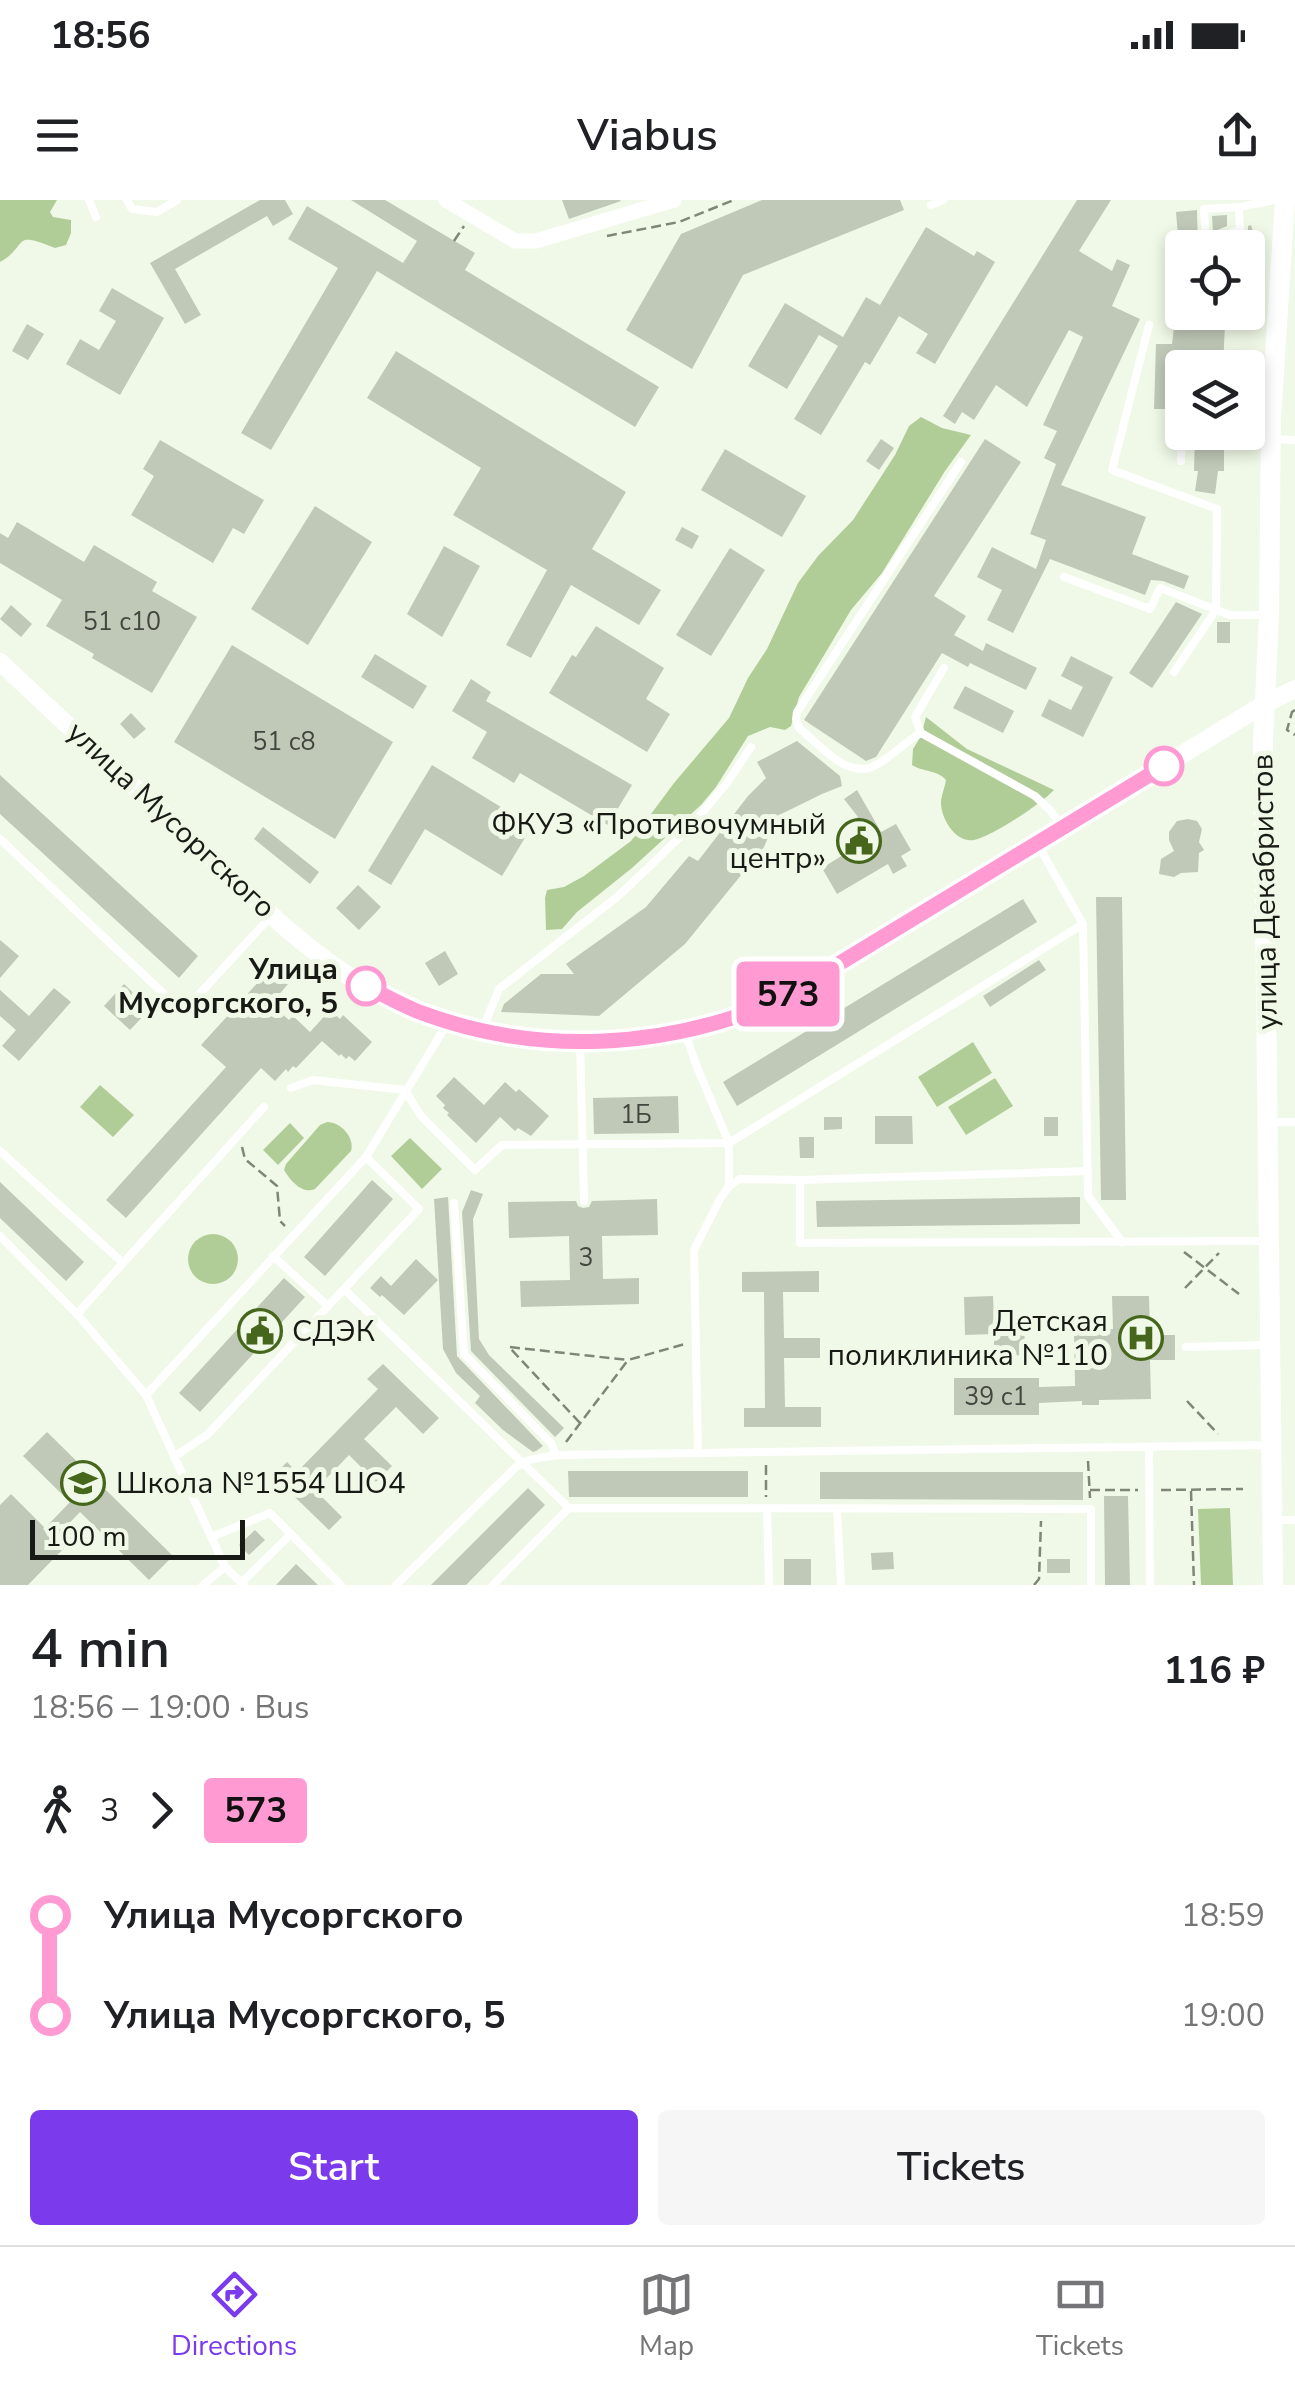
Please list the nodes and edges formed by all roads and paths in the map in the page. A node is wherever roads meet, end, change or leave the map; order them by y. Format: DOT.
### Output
graph roads {
  1 [pos="89,200"];
  2 [pos="127,200"];
  3 [pos="176,200"];
  4 [pos="446,200"];
  5 [pos="674,200"];
  6 [pos="944,200"];
  7 [pos="1275,200"];
  8 [pos="1285,200"];
  9 [pos="931,205"];
  10 [pos="1238,207"];
  11 [pos="96,216"];
  12 [pos="1205,230"];
  13 [pos="1240,230"];
  14 [pos="1149,325"];
  15 [pos="1265,425"];
  16 [pos="1271,428"];
  17 [pos="1295,440"];
  18 [pos="1181,450"];
  19 [pos="1181,461"];
  20 [pos="961,462"];
  21 [pos="1064,577"];
  22 [pos="1216,610"];
  23 [pos="1269,615"];
  24 [pos="0,662"];
  25 [pos="944,668"];
  26 [pos="1174,672"];
  27 [pos="1295,690"];
  28 [pos="1264,705"];
  29 [pos="1295,710"];
  30 [pos="920,733"];
  31 [pos="1295,735"];
  32 [pos="751,746"];
  33 [pos="846,748"];
  34 [pos="838,760"];
  35 [pos="1062,827"];
  36 [pos="0,839"];
  37 [pos="1037,842"];
  38 [pos="272,915"];
  39 [pos="1083,924"];
  40 [pos="448,1022"];
  41 [pos="482,1030"];
  42 [pos="684,1030"];
  43 [pos="580,1041"];
  44 [pos="291,1088"];
  45 [pos="406,1090"];
  46 [pos="264,1107"];
  47 [pos="1269,1122"];
  48 [pos="1295,1122"];
  49 [pos="239,1134"];
  50 [pos="729,1142"];
  51 [pos="582,1145"];
  52 [pos="0,1151"];
  53 [pos="366,1157"];
  54 [pos="1088,1170"];
  55 [pos="800,1180"];
  56 [pos="729,1186"];
  57 [pos="584,1201"];
  58 [pos="454,1204"];
  59 [pos="292,1235"];
  60 [pos="0,1236"];
  61 [pos="1270,1241"];
  62 [pos="1122,1242"];
  63 [pos="1171,1242"];
  64 [pos="1231,1242"];
  65 [pos="273,1256"];
  66 [pos="124,1263"];
  67 [pos="1204,1268"];
  68 [pos="344,1288"];
  69 [pos="1185,1288"];
  70 [pos="1238,1294"];
  71 [pos="328,1306"];
  72 [pos="77,1314"];
  73 [pos="696,1342"];
  74 [pos="1270,1345"];
  75 [pos="1186,1347"];
  76 [pos="628,1360"];
  77 [pos="146,1395"];
  78 [pos="1187,1402"];
  79 [pos="580,1423"];
  80 [pos="1271,1445"];
  81 [pos="1229,1446"];
  82 [pos="1088,1448"];
  83 [pos="1149,1448"];
  84 [pos="765,1452"];
  85 [pos="698,1453"];
  86 [pos="556,1455"];
  87 [pos="174,1457"];
  88 [pos="522,1464"];
  89 [pos="1090,1490"];
  90 [pos="1149,1490"];
  91 [pos="1191,1490"];
  92 [pos="1243,1490"];
  93 [pos="569,1508"];
  94 [pos="767,1509"];
  95 [pos="837,1509"];
  96 [pos="1041,1509"];
  97 [pos="1091,1509"];
  98 [pos="1272,1520"];
  99 [pos="1295,1520"];
  100 [pos="291,1534"];
  101 [pos="211,1537"];
  102 [pos="225,1567"];
  103 [pos="242,1584"];
  104 [pos="203,1585"];
  105 [pos="341,1585"];
  106 [pos="396,1585"];
  107 [pos="493,1585"];
  108 [pos="769,1585"];
  109 [pos="841,1585"];
  110 [pos="1034,1585"];
  111 [pos="1091,1585"];
  112 [pos="1150,1585"];
  113 [pos="1194,1585"];
  114 [pos="1272,1585"];
  1 -- 11 [label="lane"];
  2 -- 3 [label="lane"];
  4 -- 5 [label="street"];
  6 -- 9 [label="lane"];
  7 -- 10 [label="lane"];
  8 -- 16 [label="main road, улица Декабристов"];
  10 -- 12 [label="lane"];
  10 -- 13 [label="lane"];
  14 -- 22 [label="lane"];
  15 -- 16 [label="lane"];
  16 -- 17 [label="lane"];
  16 -- 23 [label="main road, улица Декабристов"];
  18 -- 19 [label="lane"];
  20 -- 34 [label="lane"];
  21 -- 22 [label="lane"];
  22 -- 23 [label="lane"];
  22 -- 26 [label="lane"];
  23 -- 28 [label="main road, улица Декабристов"];
  24 -- 38 [label="street, улица Мусоргского"];
  25 -- 30 [label="lane"];
  27 -- 28 [label="street, улица Мусоргского"];
  28 -- 35 [label="street, улица Мусоргского"];
  28 -- 47 [label="main road, улица Декабристов"];
  29 -- 31 [label="path"];
  30 -- 34 [label="lane"];
  30 -- 35 [label="lane"];
  32 -- 41 [label="lane"];
  33 -- 34 [label="lane"];
  35 -- 37 [label="street, улица Мусоргского"];
  36 -- 38 [label="lane"];
  37 -- 39 [label="lane"];
  37 -- 42 [label="street, улица Мусоргского"];
  38 -- 40 [label="street, улица Мусоргского"];
  39 -- 50 [label="lane"];
  39 -- 54 [label="lane"];
  40 -- 41 [label="street, улица Мусоргского"];
  40 -- 45 [label="lane"];
  41 -- 43 [label="street, улица Мусоргского"];
  42 -- 43 [label="street, улица Мусоргского"];
  42 -- 50 [label="lane"];
  43 -- 51 [label="lane"];
  44 -- 45 [label="lane"];
  45 -- 51 [label="lane"];
  45 -- 53 [label="lane"];
  46 -- 49 [label="lane"];
  47 -- 48 [label="lane"];
  47 -- 61 [label="main road, улица Декабристов"];
  49 -- 59 [label="path"];
  49 -- 66 [label="lane"];
  50 -- 51 [label="lane"];
  50 -- 56 [label="lane"];
  51 -- 57 [label="lane"];
  52 -- 66 [label="lane"];
  53 -- 59 [label="lane"];
  53 -- 68 [label="lane"];
  54 -- 55 [label="lane"];
  54 -- 62 [label="lane"];
  55 -- 56 [label="lane"];
  55 -- 62 [label="lane"];
  56 -- 73 [label="lane"];
  58 -- 86 [label="lane"];
  59 -- 65 [label="lane"];
  60 -- 72 [label="lane"];
  61 -- 64 [label="lane"];
  61 -- 74 [label="main road, улица Декабристов"];
  62 -- 63 [label="lane"];
  63 -- 64 [label="lane"];
  63 -- 67 [label="path"];
  64 -- 67 [label="path"];
  65 -- 71 [label="lane"];
  65 -- 77 [label="lane"];
  66 -- 72 [label="lane"];
  67 -- 69 [label="path"];
  67 -- 70 [label="path"];
  68 -- 71 [label="lane"];
  68 -- 88 [label="lane"];
  71 -- 87 [label="lane"];
  72 -- 77 [label="lane"];
  73 -- 76 [label="path"];
  73 -- 85 [label="lane"];
  74 -- 75 [label="lane"];
  74 -- 80 [label="main road, улица Декабристов"];
  76 -- 79 [label="path"];
  76 -- 79 [label="path"];
  77 -- 87 [label="lane"];
  78 -- 81 [label="path"];
  79 -- 86 [label="path"];
  80 -- 81 [label="lane"];
  80 -- 98 [label="main road, улица Декабристов"];
  81 -- 83 [label="lane"];
  82 -- 83 [label="lane"];
  82 -- 84 [label="lane"];
  82 -- 89 [label="path"];
  83 -- 90 [label="lane"];
  84 -- 85 [label="lane"];
  84 -- 94 [label="path"];
  85 -- 86 [label="lane"];
  86 -- 88 [label="lane"];
  87 -- 101 [label="lane"];
  88 -- 93 [label="lane"];
  88 -- 106 [label="lane"];
  89 -- 90 [label="path"];
  89 -- 97 [label="path"];
  90 -- 91 [label="path"];
  90 -- 112 [label="lane"];
  91 -- 92 [label="path"];
  91 -- 113 [label="path"];
  93 -- 94 [label="lane"];
  93 -- 107 [label="lane"];
  94 -- 95 [label="lane"];
  94 -- 108 [label="lane"];
  95 -- 96 [label="lane"];
  95 -- 109 [label="lane"];
  96 -- 97 [label="lane"];
  96 -- 110 [label="path"];
  97 -- 111 [label="lane"];
  98 -- 99 [label="lane"];
  98 -- 114 [label="main road, улица Декабристов"];
  100 -- 101 [label="lane"];
  100 -- 103 [label="lane"];
  100 -- 105 [label="lane"];
  101 -- 102 [label="lane"];
  102 -- 103 [label="lane"];
  102 -- 104 [label="lane"];
}
